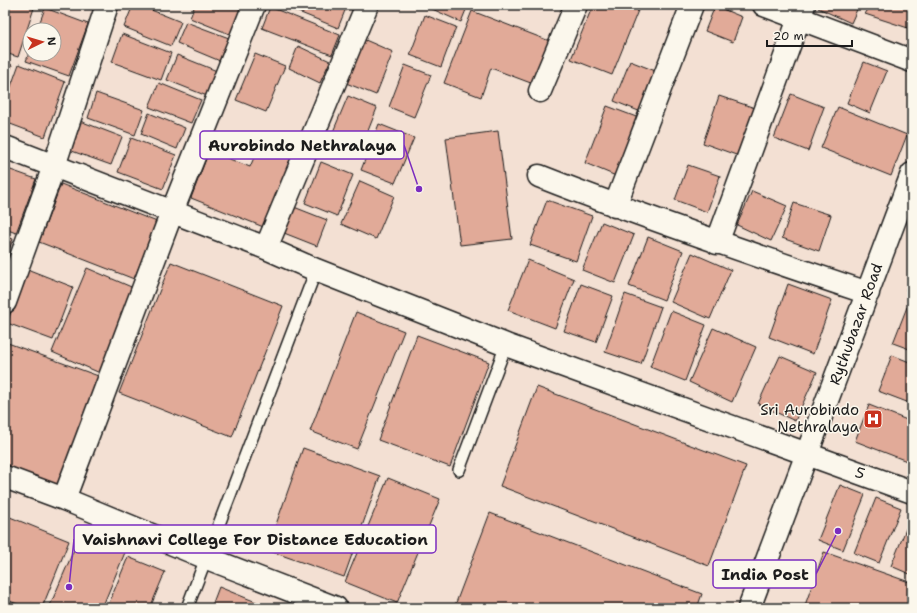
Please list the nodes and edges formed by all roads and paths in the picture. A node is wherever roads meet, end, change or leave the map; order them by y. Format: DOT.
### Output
graph roads {
  1 [pos="254,5"];
  2 [pos="367,5"];
  3 [pos="576,5"];
  4 [pos="692,5"];
  5 [pos="764,5"];
  6 [pos="104,6"];
  7 [pos="801,12"];
  8 [pos="912,61"];
  9 [pos="540,91"];
  10 [pos="5,147"];
  11 [pos="54,166"];
  12 [pos="912,174"];
  13 [pos="539,176"];
  14 [pos="615,206"];
  15 [pos="172,212"];
  16 [pos="717,243"];
  17 [pos="266,248"];
  18 [pos="316,270"];
  19 [pos="868,292"];
  20 [pos="5,302"];
  21 [pos="506,345"];
  22 [pos="808,454"];
  23 [pos="458,470"];
  24 [pos="5,477"];
  25 [pos="912,492"];
  26 [pos="64,499"];
  27 [pos="207,558"];
  28 [pos="188,608"];
  29 [pos="336,608"];
  30 [pos="749,608"];
  1 -- 15 [label="street"];
  2 -- 17 [label="street"];
  3 -- 9 [label="street"];
  4 -- 14 [label="street"];
  5 -- 7 [label="street"];
  6 -- 11 [label="street"];
  7 -- 8 [label="street"];
  7 -- 16 [label="street"];
  10 -- 11 [label="street, 5"];
  11 -- 15 [label="street, 5"];
  11 -- 20 [label="street"];
  12 -- 19 [label="street, Rythubazar Road"];
  13 -- 14 [label="street"];
  14 -- 16 [label="street"];
  15 -- 17 [label="street, 5"];
  15 -- 26 [label="street"];
  16 -- 19 [label="street"];
  17 -- 18 [label="street, 5"];
  18 -- 21 [label="street, 5"];
  18 -- 27 [label="lane"];
  19 -- 22 [label="street, Rythubazar Road"];
  21 -- 22 [label="street, 5"];
  21 -- 23 [label="lane"];
  22 -- 25 [label="street, 5"];
  22 -- 30 [label="street, Rythubazar Road"];
  24 -- 26 [label="street"];
  26 -- 27 [label="street"];
  27 -- 28 [label="lane"];
  27 -- 29 [label="street"];
}
